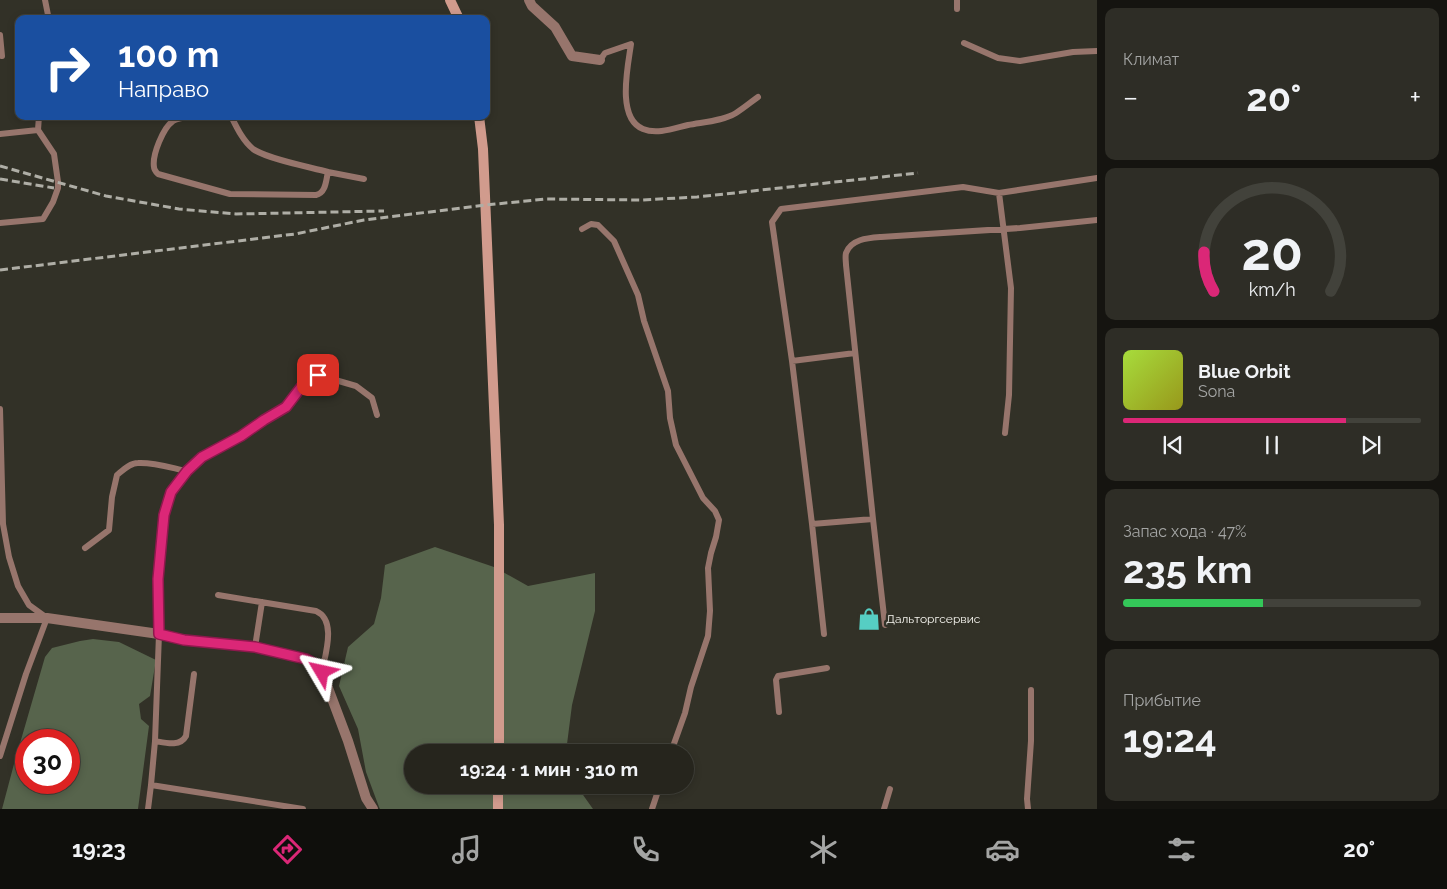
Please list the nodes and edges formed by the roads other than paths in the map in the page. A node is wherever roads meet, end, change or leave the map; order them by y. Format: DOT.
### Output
graph roads {
  1 [pos="45,0"];
  2 [pos="450,0"];
  3 [pos="528,0"];
  4 [pos="958,0"];
  5 [pos="956,9"];
  6 [pos="48,15"];
  7 [pos="457,15"];
  8 [pos="0,35"];
  9 [pos="964,43"];
  10 [pos="1097,51"];
  11 [pos="2,56"];
  12 [pos="600,60"];
  13 [pos="758,97"];
  14 [pos="39,120"];
  15 [pos="177,120"];
  16 [pos="233,120"];
  17 [pos="479,120"];
  18 [pos="38,130"];
  19 [pos="0,134"];
  20 [pos="328,172"];
  21 [pos="1097,178"];
  22 [pos="364,179"];
  23 [pos="999,193"];
  24 [pos="1097,220"];
  25 [pos="0,222"];
  26 [pos="582,229"];
  27 [pos="1005,229"];
  28 [pos="855,353"];
  29 [pos="792,361"];
  30 [pos="0,409"];
  31 [pos="377,415"];
  32 [pos="1004,433"];
  33 [pos="187,471"];
  34 [pos="873,519"];
  35 [pos="812,524"];
  36 [pos="85,548"];
  37 [pos="218,595"];
  38 [pos="262,602"];
  39 [pos="0,618"];
  40 [pos="47,618"];
  41 [pos="885,625"];
  42 [pos="159,634"];
  43 [pos="824,634"];
  44 [pos="255,647"];
  45 [pos="828,668"];
  46 [pos="322,672"];
  47 [pos="194,674"];
  48 [pos="1031,690"];
  49 [pos="779,712"];
  50 [pos="155,741"];
  51 [pos="499,744"];
  52 [pos="675,744"];
  53 [pos="0,756"];
  54 [pos="152,785"];
  55 [pos="890,789"];
  56 [pos="498,794"];
  57 [pos="657,794"];
  58 [pos="148,809"];
  59 [pos="303,809"];
  60 [pos="373,809"];
  61 [pos="498,809"];
  62 [pos="652,809"];
  63 [pos="884,809"];
  64 [pos="1028,809"];
  1 -- 6 [label="lane"];
  2 -- 7 [label="street"];
  3 -- 12 [label="street"];
  4 -- 5 [label="lane"];
  8 -- 11 [label="lane"];
  9 -- 10 [label="lane"];
  12 -- 13 [label="lane"];
  14 -- 18 [label="lane"];
  15 -- 20 [label="lane"];
  16 -- 20 [label="lane"];
  17 -- 51 [label="street"];
  18 -- 19 [label="lane"];
  18 -- 25 [label="lane"];
  20 -- 22 [label="lane"];
  21 -- 23 [label="lane"];
  23 -- 27 [label="lane"];
  23 -- 29 [label="lane"];
  24 -- 27 [label="lane"];
  26 -- 52 [label="lane"];
  27 -- 28 [label="lane"];
  27 -- 32 [label="lane"];
  28 -- 29 [label="lane"];
  28 -- 34 [label="lane"];
  29 -- 35 [label="lane"];
  30 -- 40 [label="lane"];
  31 -- 33 [label="lane"];
  33 -- 36 [label="lane"];
  33 -- 42 [label="lane"];
  34 -- 35 [label="lane"];
  34 -- 41 [label="lane"];
  35 -- 43 [label="lane"];
  37 -- 38 [label="lane"];
  38 -- 44 [label="lane"];
  38 -- 46 [label="lane"];
  39 -- 40 [label="street"];
  40 -- 42 [label="street"];
  40 -- 53 [label="lane"];
  42 -- 44 [label="street"];
  42 -- 50 [label="lane"];
  44 -- 46 [label="street"];
  45 -- 49 [label="lane"];
  46 -- 60 [label="street"];
  47 -- 50 [label="lane"];
  48 -- 64 [label="lane"];
  50 -- 54 [label="lane"];
  54 -- 58 [label="lane"];
  54 -- 59 [label="lane"];
  55 -- 63 [label="lane"];
  56 -- 61 [label="street"];
  57 -- 62 [label="lane"];
}
